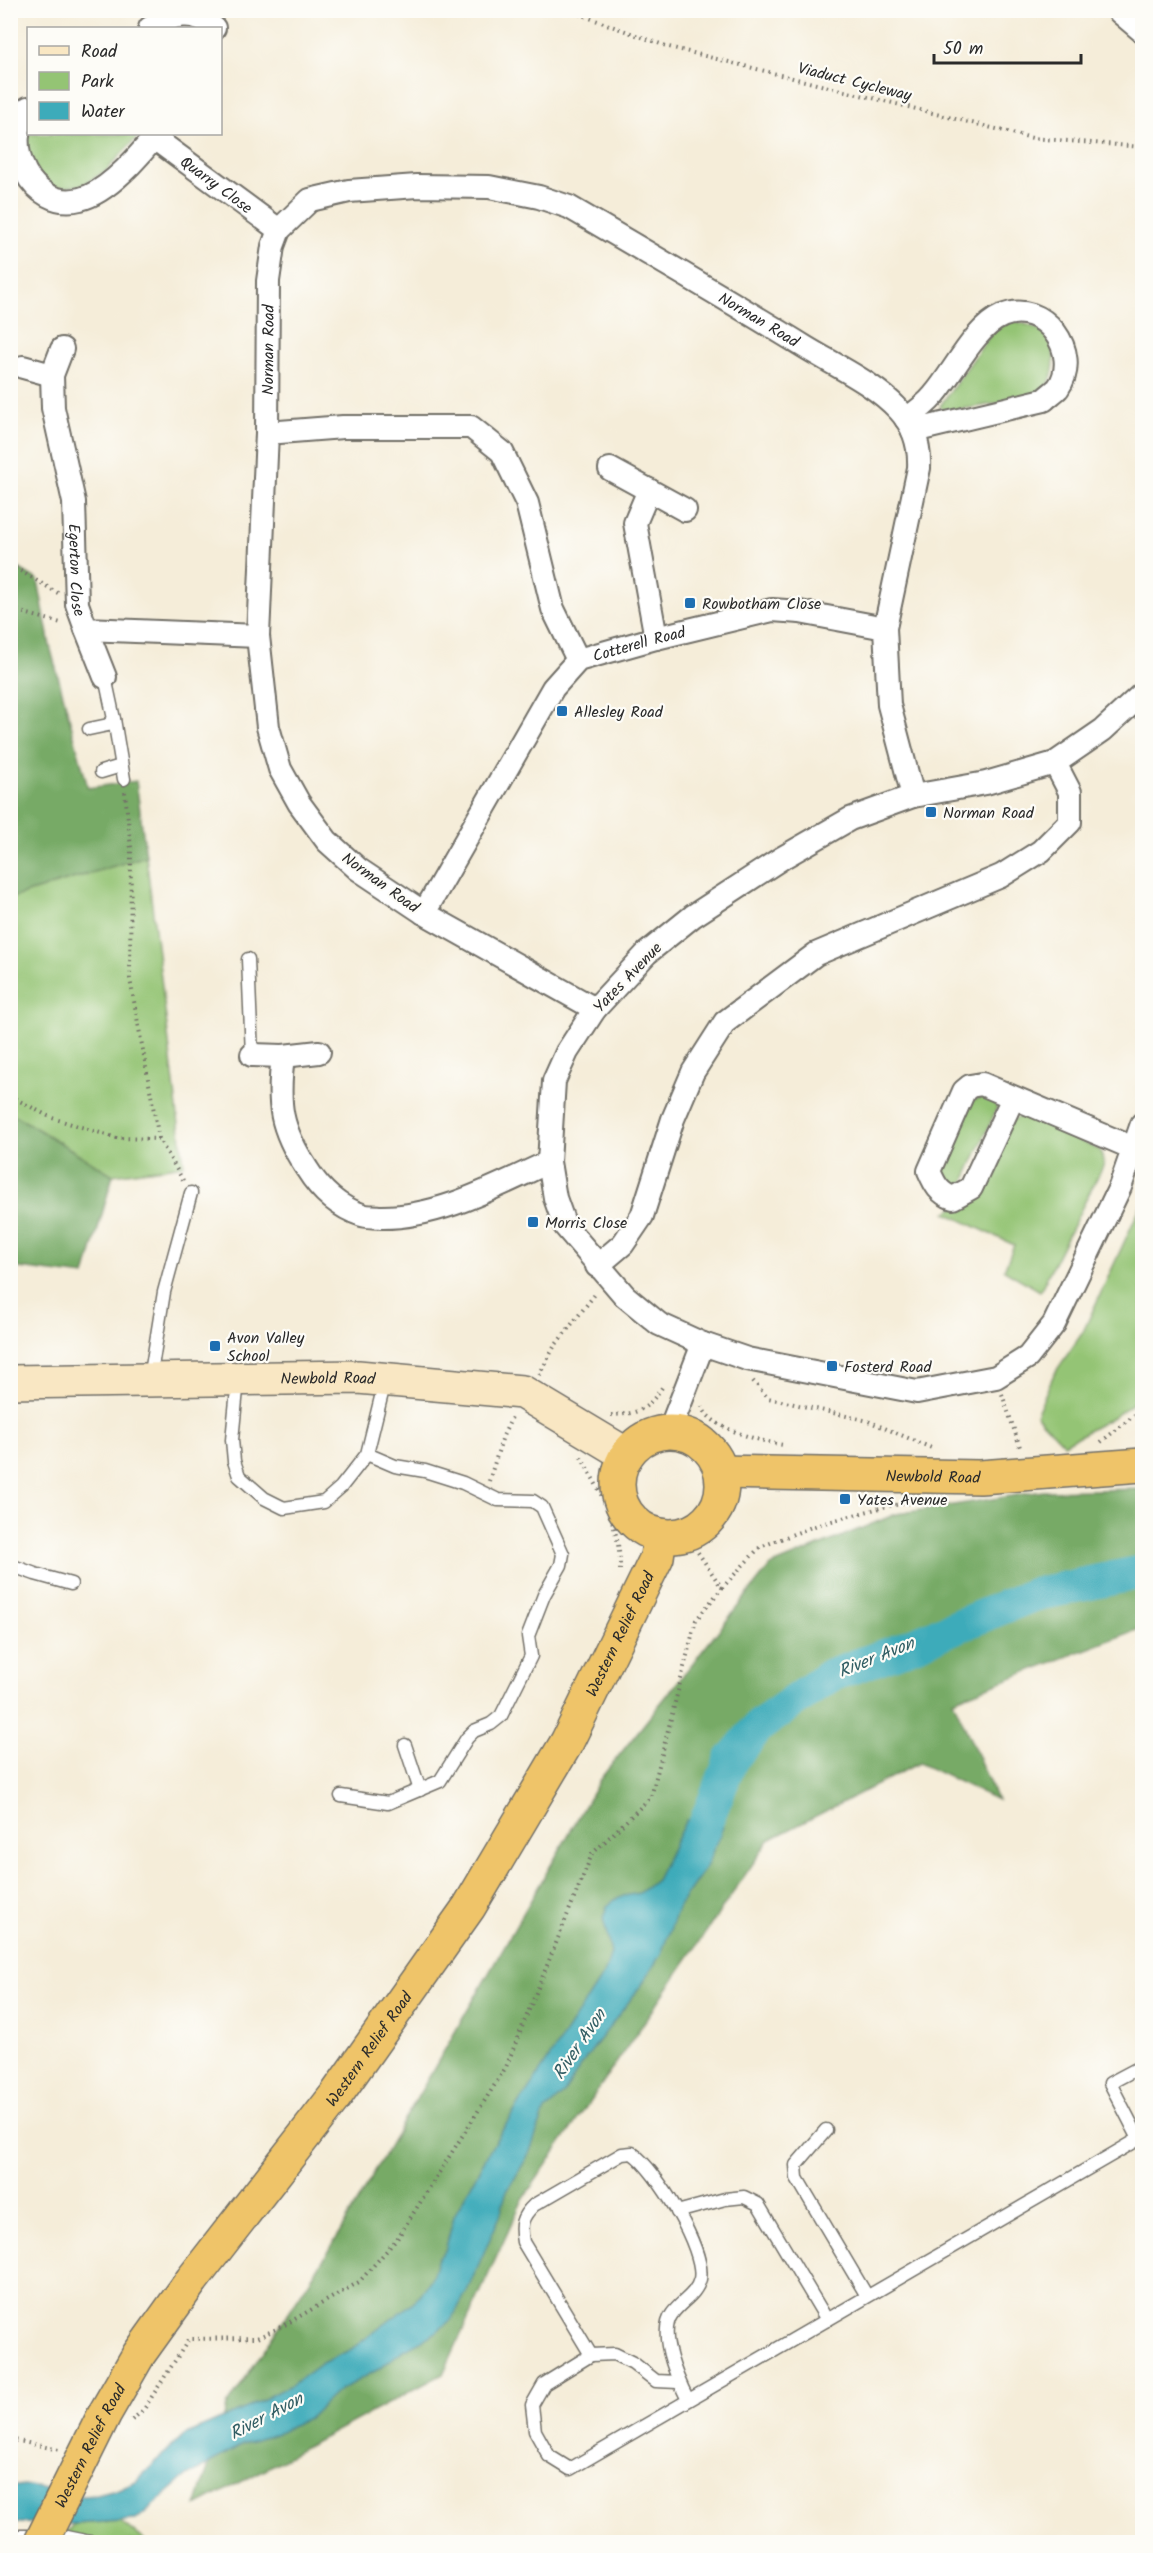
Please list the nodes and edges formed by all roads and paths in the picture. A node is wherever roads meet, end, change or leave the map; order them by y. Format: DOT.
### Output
graph roads {
  1 [pos="568,10"];
  2 [pos="1122,10"];
  3 [pos="152,27"];
  4 [pos="213,27"];
  5 [pos="1143,27"];
  6 [pos="27,110"];
  7 [pos="155,136"];
  8 [pos="1143,147"];
  9 [pos="279,230"];
  10 [pos="62,349"];
  11 [pos="23,367"];
  12 [pos="52,375"];
  13 [pos="910,425"];
  14 [pos="267,433"];
  15 [pos="610,469"];
  16 [pos="649,489"];
  17 [pos="685,510"];
  18 [pos="10,565"];
  19 [pos="77,604"];
  20 [pos="885,628"];
  21 [pos="86,629"];
  22 [pos="258,636"];
  23 [pos="656,638"];
  24 [pos="10,658"];
  25 [pos="578,660"];
  26 [pos="105,677"];
  27 [pos="1143,694"];
  28 [pos="114,719"];
  29 [pos="89,729"];
  30 [pos="1055,763"];
  31 [pos="101,772"];
  32 [pos="122,772"];
  33 [pos="913,796"];
  34 [pos="424,914"];
  35 [pos="248,959"];
  36 [pos="595,1009"];
  37 [pos="319,1052"];
  38 [pos="252,1055"];
  39 [pos="283,1056"];
  40 [pos="10,1096"];
  41 [pos="1013,1098"];
  42 [pos="1143,1124"];
  43 [pos="159,1139"];
  44 [pos="1133,1148"];
  45 [pos="549,1162"];
  46 [pos="191,1193"];
  47 [pos="603,1273"];
  48 [pos="703,1344"];
  49 [pos="670,1377"];
  50 [pos="996,1377"];
  51 [pos="238,1379"];
  52 [pos="385,1379"];
  53 [pos="150,1380"];
  54 [pos="752,1381"];
  55 [pos="10,1382"];
  56 [pos="535,1382"];
  57 [pos="700,1401"];
  58 [pos="1143,1409"];
  59 [pos="515,1410"];
  60 [pos="608,1416"];
  61 [pos="669,1432"];
  62 [pos="764,1442"];
  63 [pos="1095,1447"];
  64 [pos="938,1451"];
  65 [pos="368,1454"];
  66 [pos="627,1455"];
  67 [pos="580,1457"];
  68 [pos="1023,1457"];
  69 [pos="1143,1465"];
  70 [pos="721,1472"];
  71 [pos="916,1476"];
  72 [pos="485,1495"];
  73 [pos="660,1535"];
  74 [pos="697,1551"];
  75 [pos="10,1565"];
  76 [pos="620,1578"];
  77 [pos="71,1584"];
  78 [pos="722,1587"];
  79 [pos="405,1745"];
  80 [pos="420,1790"];
  81 [pos="341,1796"];
  82 [pos="1143,2066"];
  83 [pos="826,2130"];
  84 [pos="1141,2141"];
  85 [pos="677,2212"];
  86 [pos="867,2296"];
  87 [pos="827,2320"];
  88 [pos="591,2355"];
  89 [pos="678,2382"];
  90 [pos="688,2400"];
  91 [pos="127,2425"];
  92 [pos="10,2439"];
  93 [pos="69,2452"];
  94 [pos="10,2536"];
  95 [pos="41,2542"];
  96 [pos="90,2542"];
  1 -- 8 [label="path, Viaduct Cycleway"];
  2 -- 5 [label="street"];
  3 -- 4 [label="street"];
  6 -- 7 [label="street, Quarry Close"];
  7 -- 9 [label="street, Quarry Close"];
  9 -- 13 [label="street, Norman Road"];
  9 -- 14 [label="street, Norman Road"];
  10 -- 12 [label="street, Egerton Close"];
  11 -- 12 [label="street"];
  12 -- 19 [label="street, Egerton Close"];
  13 -- 13 [label="street"];
  13 -- 20 [label="street"];
  14 -- 22 [label="street, Norman Road"];
  14 -- 25 [label="street"];
  15 -- 16 [label="street"];
  16 -- 17 [label="street"];
  16 -- 23 [label="street"];
  18 -- 19 [label="path"];
  19 -- 21 [label="street, Egerton Close"];
  20 -- 23 [label="street, Cotterell Road"];
  20 -- 33 [label="street"];
  21 -- 22 [label="street, Egerton Close"];
  21 -- 24 [label="path"];
  21 -- 26 [label="street"];
  22 -- 34 [label="street, Norman Road"];
  23 -- 25 [label="street, Cotterell Road"];
  25 -- 34 [label="street, Cotterell Road"];
  26 -- 28 [label="lane"];
  27 -- 30 [label="street, Yates Avenue"];
  28 -- 29 [label="lane"];
  28 -- 32 [label="lane"];
  30 -- 33 [label="street, Yates Avenue"];
  30 -- 47 [label="street"];
  31 -- 32 [label="lane"];
  32 -- 43 [label="path"];
  33 -- 36 [label="street, Yates Avenue"];
  34 -- 36 [label="street, Norman Road"];
  35 -- 38 [label="lane"];
  36 -- 45 [label="street, Yates Avenue"];
  37 -- 39 [label="street"];
  38 -- 39 [label="street"];
  39 -- 45 [label="street"];
  40 -- 43 [label="path"];
  41 -- 41 [label="street"];
  41 -- 44 [label="street"];
  42 -- 44 [label="street"];
  43 -- 46 [label="path"];
  44 -- 50 [label="street"];
  45 -- 47 [label="street, Yates Avenue"];
  46 -- 53 [label="lane"];
  47 -- 48 [label="street, Yates Avenue"];
  47 -- 56 [label="path"];
  48 -- 50 [label="street, Yates Avenue"];
  48 -- 61 [label="street"];
  49 -- 60 [label="path"];
  50 -- 68 [label="path"];
  51 -- 52 [label="main road, Newbold Road"];
  51 -- 53 [label="main road, Newbold Road"];
  51 -- 65 [label="lane"];
  52 -- 65 [label="lane"];
  52 -- 66 [label="main road, Newbold Road"];
  53 -- 55 [label="main road, Newbold Road"];
  54 -- 64 [label="path"];
  57 -- 62 [label="path"];
  58 -- 63 [label="path"];
  59 -- 72 [label="path"];
  61 -- 66 [label="highway"];
  61 -- 70 [label="highway"];
  65 -- 72 [label="lane"];
  66 -- 73 [label="highway"];
  67 -- 76 [label="path"];
  69 -- 71 [label="highway, Newbold Road"];
  70 -- 71 [label="highway, Newbold Road"];
  70 -- 73 [label="highway"];
  71 -- 78 [label="path"];
  72 -- 80 [label="lane"];
  73 -- 95 [label="highway, Western Relief Road, bridge"];
  74 -- 78 [label="path"];
  75 -- 77 [label="lane"];
  78 -- 91 [label="path"];
  79 -- 80 [label="lane"];
  80 -- 81 [label="lane"];
  82 -- 84 [label="lane"];
  83 -- 86 [label="lane"];
  84 -- 86 [label="lane"];
  85 -- 87 [label="lane"];
  85 -- 88 [label="lane"];
  85 -- 89 [label="lane"];
  86 -- 87 [label="lane"];
  87 -- 90 [label="lane"];
  88 -- 89 [label="lane"];
  88 -- 90 [label="lane"];
  89 -- 90 [label="lane"];
  92 -- 93 [label="path"];
  94 -- 96 [label="lane"];
}
